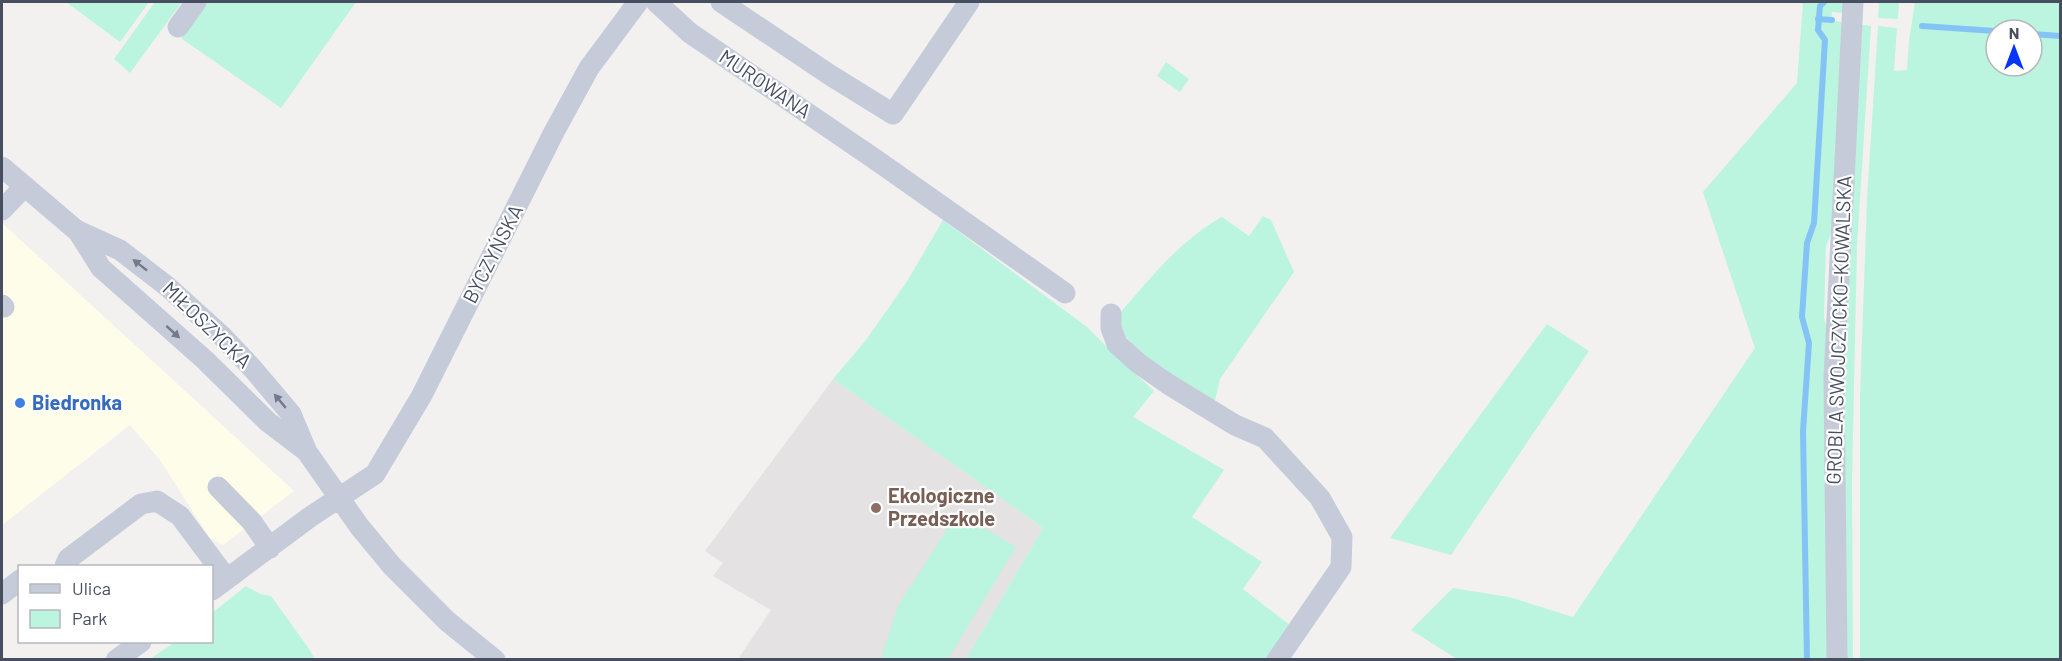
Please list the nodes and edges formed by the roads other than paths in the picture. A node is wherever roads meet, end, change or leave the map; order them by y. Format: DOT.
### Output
graph roads {
  1 [pos="196,2"];
  2 [pos="638,2"];
  3 [pos="656,2"];
  4 [pos="721,2"];
  5 [pos="969,2"];
  6 [pos="1853,2"];
  7 [pos="178,27"];
  8 [pos="2,167"];
  9 [pos="24,188"];
  10 [pos="2,210"];
  11 [pos="76,230"];
  12 [pos="1065,293"];
  13 [pos="1111,314"];
  14 [pos="307,452"];
  15 [pos="218,487"];
  16 [pos="340,498"];
  17 [pos="270,548"];
  18 [pos="61,564"];
  19 [pos="208,565"];
  20 [pos="18,582"];
  21 [pos="219,584"];
  22 [pos="2,594"];
  23 [pos="140,643"];
  24 [pos="116,660"];
  25 [pos="495,660"];
  26 [pos="1276,660"];
  27 [pos="1838,660"];
  1 -- 7 [label="street"];
  2 -- 16 [label="street, BYCZYŃSKA"];
  3 -- 12 [label="street, MUROWANA"];
  4 -- 5 [label="street"];
  6 -- 27 [label="street, GROBLA SWOJCZYCKO-KOWALSKA"];
  8 -- 9 [label="street, MIŁOSZYCKA"];
  9 -- 10 [label="street"];
  9 -- 11 [label="street, MIŁOSZYCKA"];
  11 -- 14 [label="street, MIŁOSZYCKA, one-way"];
  14 -- 11 [label="street, MIŁOSZYCKA, one-way"];
  13 -- 26 [label="street"];
  14 -- 16 [label="street, MIŁOSZYCKA"];
  15 -- 17 [label="street"];
  16 -- 17 [label="street, BYCZYŃSKA"];
  16 -- 25 [label="street, MIŁOSZYCKA"];
  17 -- 21 [label="street, BYCZYŃSKA"];
  18 -- 19 [label="street"];
  20 -- 22 [label="street"];
  23 -- 24 [label="street"];
}
